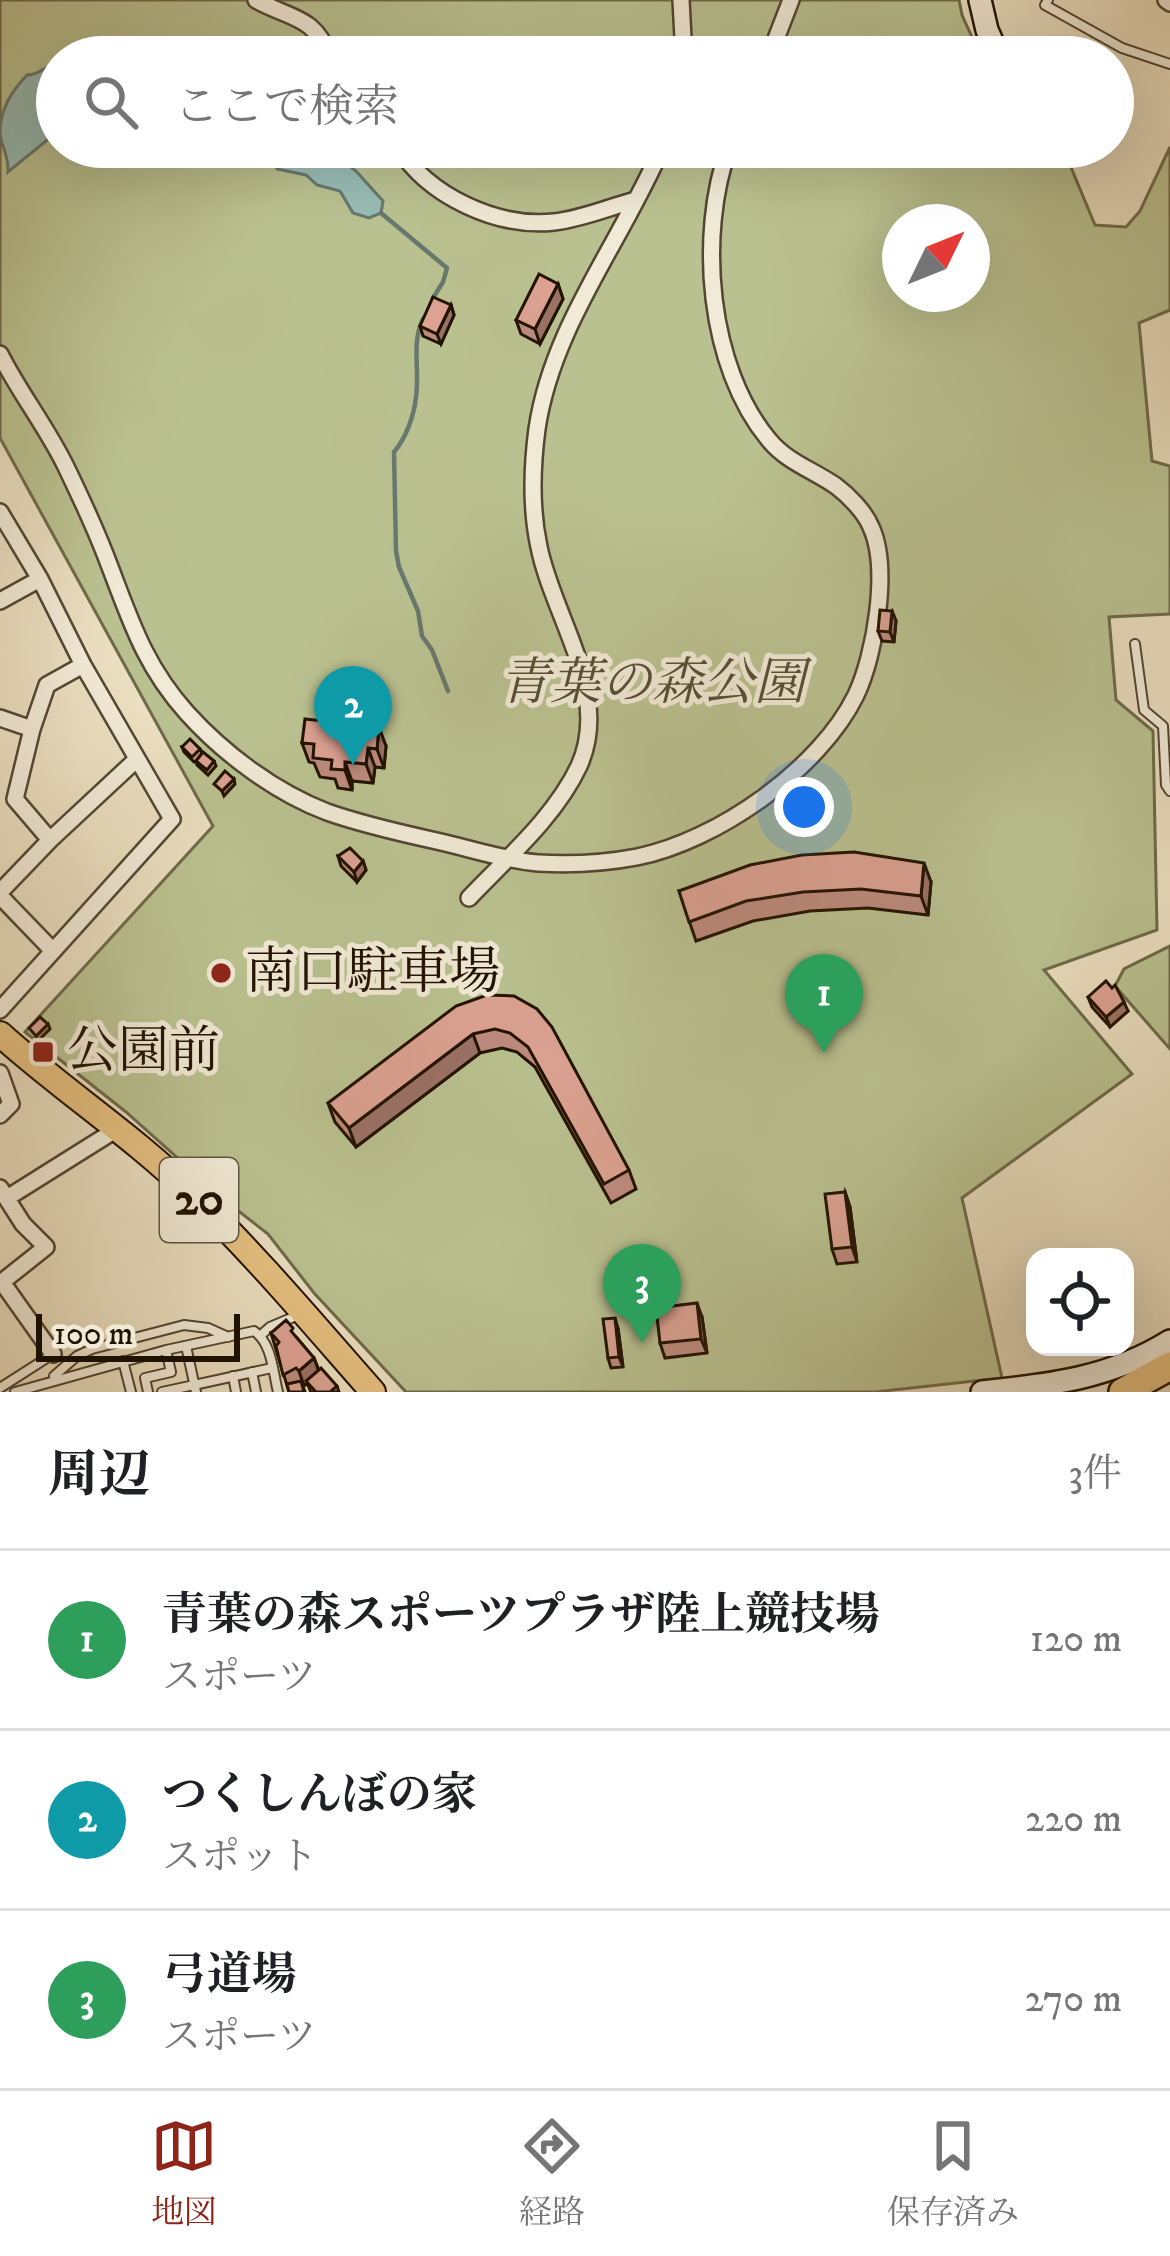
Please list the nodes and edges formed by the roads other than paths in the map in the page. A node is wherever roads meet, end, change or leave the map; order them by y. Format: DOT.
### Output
graph roads {
  1 [pos="256,0"];
  2 [pos="681,0"];
  3 [pos="791,0"];
  4 [pos="1048,0"];
  5 [pos="986,4"];
  6 [pos="320,36"];
  7 [pos="683,36"];
  8 [pos="777,36"];
  9 [pos="994,36"];
  10 [pos="1100,36"];
  11 [pos="1134,52"];
  12 [pos="1170,64"];
  13 [pos="416,168"];
  14 [pos="652,168"];
  15 [pos="721,168"];
  16 [pos="637,200"];
  17 [pos="0,354"];
  18 [pos="0,512"];
  19 [pos="40,579"];
  20 [pos="0,601"];
  21 [pos="1135,644"];
  22 [pos="83,665"];
  23 [pos="0,718"];
  24 [pos="32,729"];
  25 [pos="137,759"];
  26 [pos="1170,791"];
  27 [pos="50,840"];
  28 [pos="507,858"];
  29 [pos="0,894"];
  30 [pos="469,898"];
  31 [pos="53,950"];
  32 [pos="0,1010"];
  33 [pos="2,1039"];
  34 [pos="0,1073"];
  35 [pos="0,1115"];
  36 [pos="117,1129"];
  37 [pos="3,1194"];
  38 [pos="303,1313"];
  39 [pos="261,1335"];
  40 [pos="228,1337"];
  41 [pos="1170,1342"];
  42 [pos="186,1346"];
  43 [pos="166,1350"];
  44 [pos="53,1354"];
  45 [pos="123,1361"];
  46 [pos="1170,1366"];
  47 [pos="272,1368"];
  48 [pos="252,1372"];
  49 [pos="233,1376"];
  50 [pos="48,1381"];
  51 [pos="214,1381"];
  52 [pos="0,1388"];
  53 [pos="195,1388"];
  54 [pos="30,1389"];
  55 [pos="168,1391"];
  56 [pos="15,1392"];
  57 [pos="130,1392"];
  58 [pos="148,1392"];
  59 [pos="216,1392"];
  60 [pos="236,1392"];
  61 [pos="256,1392"];
  62 [pos="278,1392"];
  63 [pos="373,1392"];
  64 [pos="982,1392"];
  65 [pos="1123,1392"];
  1 -- 6 [label="street"];
  2 -- 7 [label="street"];
  3 -- 8 [label="street"];
  4 -- 10 [label="lane"];
  5 -- 9 [label="street"];
  11 -- 12 [label="lane"];
  13 -- 16 [label="street"];
  14 -- 16 [label="street"];
  15 -- 28 [label="street"];
  16 -- 28 [label="street"];
  17 -- 28 [label="street"];
  18 -- 19 [label="street"];
  19 -- 20 [label="street"];
  19 -- 22 [label="street"];
  21 -- 26 [label="lane"];
  22 -- 24 [label="street"];
  22 -- 25 [label="street"];
  23 -- 24 [label="street"];
  24 -- 27 [label="street"];
  25 -- 27 [label="street"];
  25 -- 31 [label="street"];
  27 -- 29 [label="street"];
  28 -- 30 [label="street"];
  29 -- 31 [label="street"];
  31 -- 32 [label="street"];
  33 -- 36 [label="main road, 20"];
  34 -- 35 [label="street"];
  36 -- 37 [label="street"];
  36 -- 38 [label="main road, 20"];
  37 -- 44 [label="street"];
  38 -- 39 [label="lane"];
  38 -- 63 [label="main road, 20"];
  39 -- 40 [label="lane"];
  39 -- 47 [label="lane"];
  40 -- 42 [label="lane"];
  40 -- 50 [label="lane"];
  41 -- 64 [label="street"];
  42 -- 43 [label="lane"];
  42 -- 53 [label="lane"];
  43 -- 45 [label="lane"];
  43 -- 58 [label="lane"];
  44 -- 52 [label="lane"];
  45 -- 50 [label="lane"];
  45 -- 57 [label="lane"];
  46 -- 65 [label="highway"];
  47 -- 48 [label="lane"];
  47 -- 62 [label="lane"];
  48 -- 49 [label="lane"];
  48 -- 61 [label="lane"];
  49 -- 51 [label="lane"];
  49 -- 60 [label="lane"];
  50 -- 54 [label="lane"];
  51 -- 53 [label="lane"];
  51 -- 59 [label="lane"];
  53 -- 55 [label="lane"];
  54 -- 56 [label="lane"];
}
